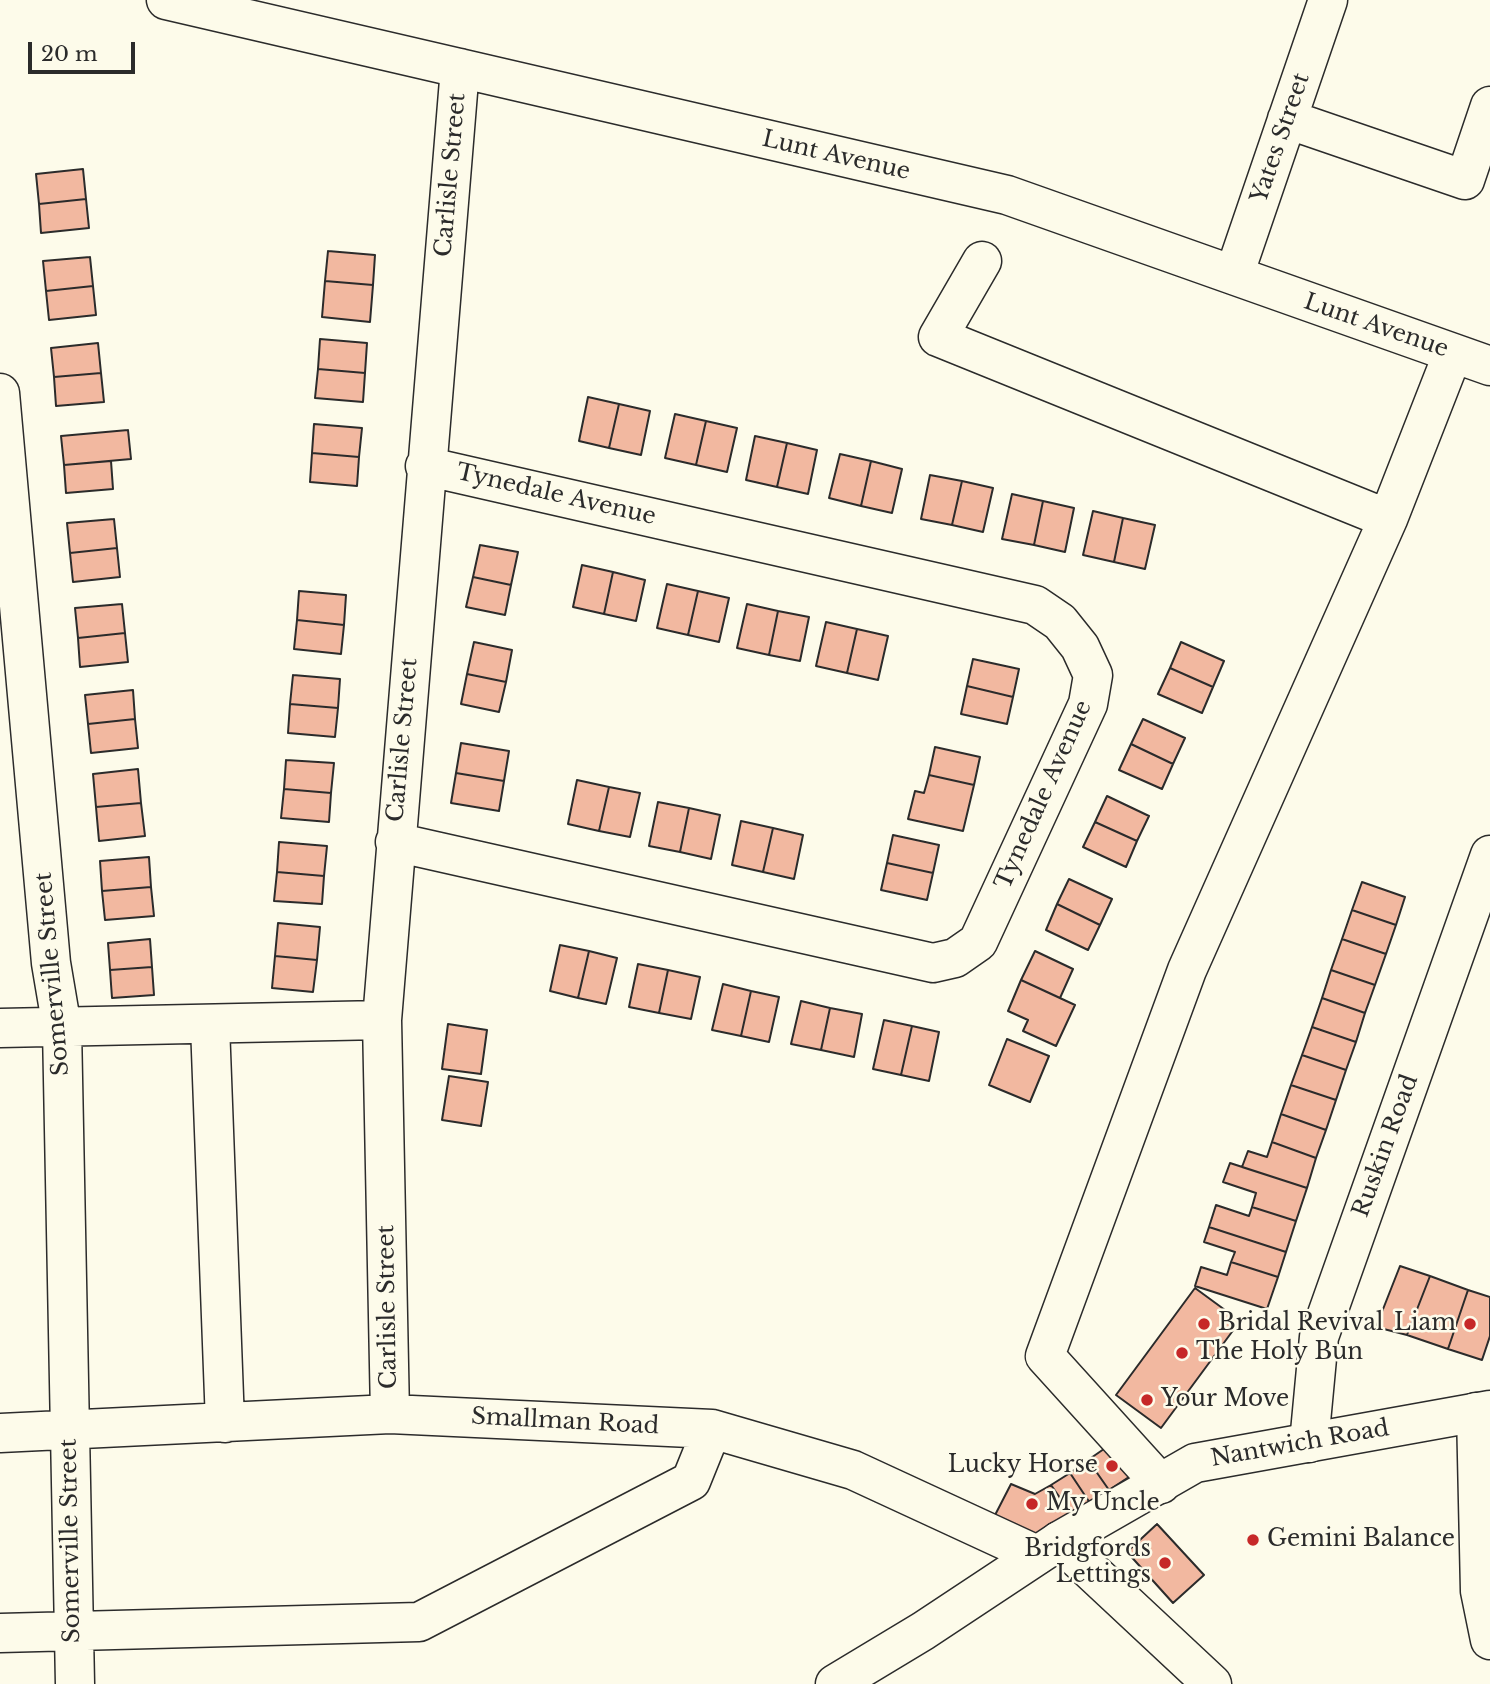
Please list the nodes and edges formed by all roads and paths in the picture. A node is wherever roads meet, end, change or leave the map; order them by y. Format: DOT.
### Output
graph roads {
  1 [pos="166,0"];
  2 [pos="1328,0"];
  3 [pos="460,68"];
  4 [pos="1490,106"];
  5 [pos="1287,120"];
  6 [pos="982,261"];
  7 [pos="1234,275"];
  8 [pos="1453,353"];
  9 [pos="1490,366"];
  10 [pos="1,411"];
  11 [pos="425,466"];
  12 [pos="1388,519"];
  13 [pos="395,842"];
  14 [pos="1490,855"];
  15 [pos="382,1020"];
  16 [pos="209,1025"];
  17 [pos="0,1028"];
  18 [pos="62,1028"];
  19 [pos="1485,1407"];
  20 [pos="390,1414"];
  21 [pos="225,1423"];
  22 [pos="712,1429"];
  23 [pos="69,1431"];
  24 [pos="0,1433"];
  25 [pos="1309,1443"];
  26 [pos="1161,1485"];
  27 [pos="1048,1548"];
  28 [pos="72,1630"];
  29 [pos="0,1633"];
  30 [pos="1490,1640"];
  31 [pos="75,1684"];
  32 [pos="835,1684"];
  33 [pos="1212,1684"];
  1 -- 3 [label="street, Lunt Avenue"];
  2 -- 5 [label="street, Yates Street"];
  3 -- 7 [label="street, Lunt Avenue"];
  3 -- 11 [label="street, Carlisle Street"];
  4 -- 5 [label="street"];
  5 -- 7 [label="street, Yates Street"];
  6 -- 12 [label="street"];
  7 -- 8 [label="street, Lunt Avenue"];
  8 -- 9 [label="street, Lunt Avenue"];
  8 -- 12 [label="street"];
  10 -- 18 [label="street, Somerville Street"];
  11 -- 13 [label="street, Carlisle Street"];
  11 -- 13 [label="street, Tynedale Avenue"];
  12 -- 26 [label="street"];
  13 -- 15 [label="street, Carlisle Street"];
  14 -- 25 [label="street, Ruskin Road"];
  15 -- 16 [label="street"];
  15 -- 20 [label="street, Carlisle Street"];
  16 -- 18 [label="street"];
  16 -- 21 [label="street"];
  17 -- 18 [label="street"];
  18 -- 23 [label="street, Somerville Street"];
  19 -- 25 [label="street, Nantwich Road"];
  19 -- 30 [label="street"];
  20 -- 21 [label="street, Smallman Road"];
  20 -- 22 [label="street, Smallman Road"];
  21 -- 23 [label="street, Smallman Road"];
  22 -- 27 [label="street, Smallman Road"];
  22 -- 28 [label="street"];
  23 -- 24 [label="street, Smallman Road"];
  23 -- 28 [label="street, Somerville Street"];
  25 -- 26 [label="street, Nantwich Road"];
  26 -- 27 [label="street, Nantwich Road"];
  27 -- 32 [label="street, Nantwich Road"];
  27 -- 33 [label="street, Smallman Road"];
  28 -- 29 [label="street"];
  28 -- 31 [label="street, Somerville Street"];
}
